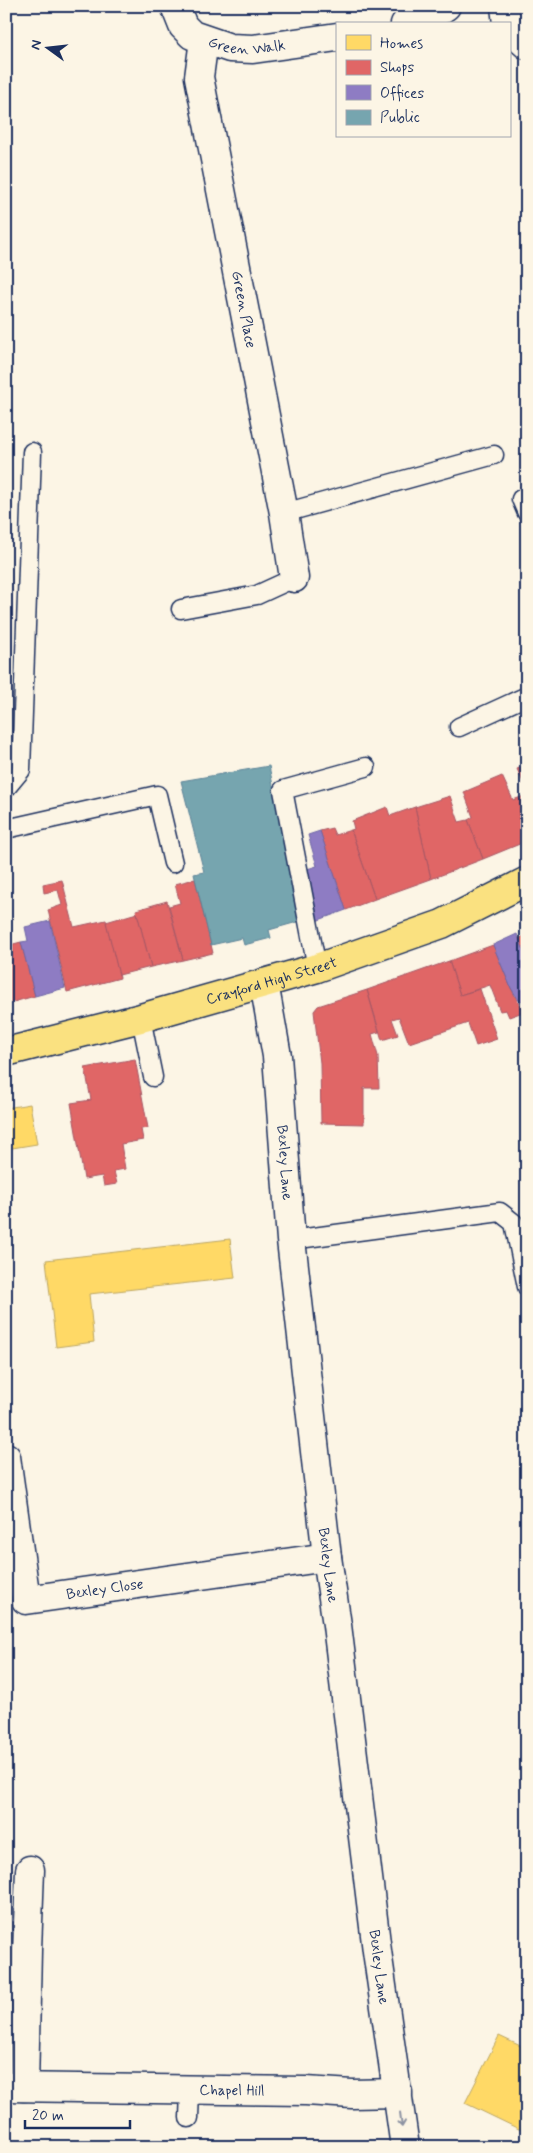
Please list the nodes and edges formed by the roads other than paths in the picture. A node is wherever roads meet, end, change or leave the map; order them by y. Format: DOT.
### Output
graph roads {
  1 [pos="175,6"];
  2 [pos="446,6"];
  3 [pos="505,6"];
  4 [pos="518,6"];
  5 [pos="527,19"];
  6 [pos="411,22"];
  7 [pos="507,22"];
  8 [pos="510,30"];
  9 [pos="336,36"];
  10 [pos="204,40"];
  11 [pos="527,46"];
  12 [pos="32,452"];
  13 [pos="494,455"];
  14 [pos="527,496"];
  15 [pos="284,513"];
  16 [pos="527,514"];
  17 [pos="294,578"];
  18 [pos="181,609"];
  19 [pos="527,696"];
  20 [pos="459,727"];
  21 [pos="366,767"];
  22 [pos="6,788"];
  23 [pos="6,829"];
  24 [pos="173,863"];
  25 [pos="527,881"];
  26 [pos="317,968"];
  27 [pos="264,983"];
  28 [pos="141,1018"];
  29 [pos="6,1052"];
  30 [pos="153,1077"];
  31 [pos="291,1240"];
  32 [pos="527,1287"];
  33 [pos="6,1457"];
  34 [pos="327,1557"];
  35 [pos="30,1870"];
  36 [pos="16,1945"];
  37 [pos="15,2087"];
  38 [pos="190,2090"];
  39 [pos="398,2093"];
  40 [pos="189,2118"];
  41 [pos="405,2147"];
  1 -- 10 [label="street, Green Walk"];
  2 -- 6 [label="street"];
  3 -- 7 [label="street"];
  4 -- 5 [label="street"];
  8 -- 11 [label="street"];
  9 -- 10 [label="street, Green Walk"];
  10 -- 15 [label="street, Green Place"];
  12 -- 22 [label="lane"];
  13 -- 15 [label="lane"];
  14 -- 16 [label="lane"];
  15 -- 17 [label="street, Green Place"];
  17 -- 18 [label="lane"];
  19 -- 20 [label="lane"];
  21 -- 26 [label="lane"];
  23 -- 24 [label="lane"];
  25 -- 26 [label="main road, Crayford High Street"];
  26 -- 27 [label="main road, Crayford High Street"];
  27 -- 28 [label="main road, Crayford High Street"];
  27 -- 31 [label="street, Bexley Lane"];
  28 -- 29 [label="main road, Crayford High Street"];
  28 -- 30 [label="lane"];
  31 -- 32 [label="lane"];
  31 -- 34 [label="street, Bexley Lane"];
  33 -- 34 [label="street, Bexley Close"];
  34 -- 39 [label="street, Bexley Lane"];
  35 -- 36 [label="street"];
  36 -- 37 [label="street"];
  37 -- 38 [label="street, Chapel Hill"];
  38 -- 39 [label="street, Chapel Hill"];
  38 -- 40 [label="lane"];
  39 -- 41 [label="street, Bexley Lane, one-way"];
}
